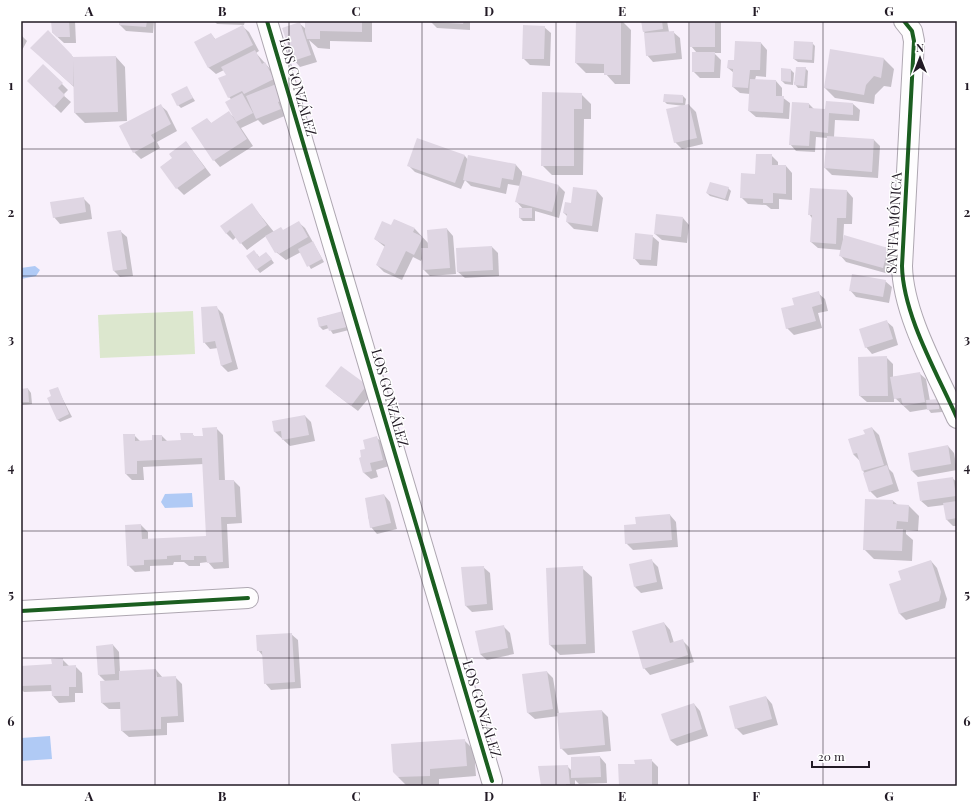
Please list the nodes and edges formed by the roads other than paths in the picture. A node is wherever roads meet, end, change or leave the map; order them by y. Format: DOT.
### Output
graph roads {
  1 [pos="267,21"];
  2 [pos="904,21"];
  3 [pos="957,418"];
  4 [pos="248,598"];
  5 [pos="21,611"];
  6 [pos="492,781"];
  1 -- 6 [label="street, LOS GONZÁLEZ"];
  2 -- 3 [label="street, SANTA MÓNICA"];
  4 -- 5 [label="street"];
}
